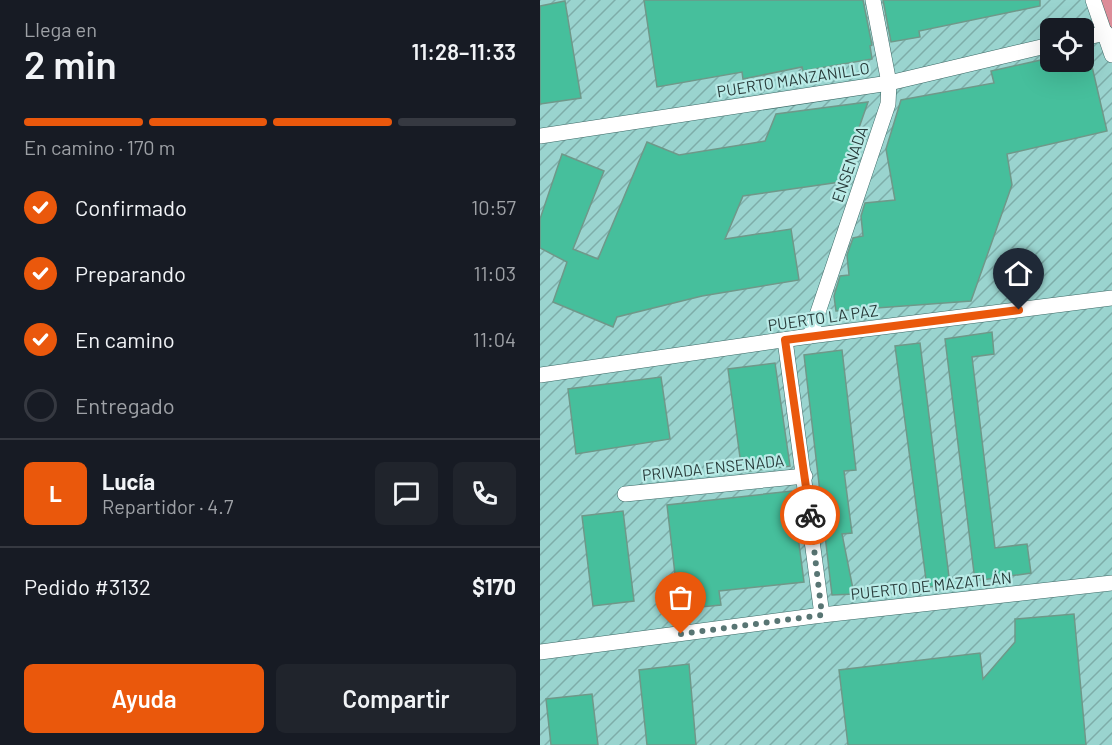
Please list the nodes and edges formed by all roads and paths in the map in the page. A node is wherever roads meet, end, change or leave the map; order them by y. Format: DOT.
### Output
graph roads {
  1 [pos="873,0"];
  2 [pos="1093,0"];
  3 [pos="1106,33"];
  4 [pos="1094,36"];
  5 [pos="1040,47"];
  6 [pos="1112,55"];
  7 [pos="889,82"];
  8 [pos="540,136"];
  9 [pos="1112,298"];
  10 [pos="810,336"];
  11 [pos="785,340"];
  12 [pos="540,375"];
  13 [pos="805,476"];
  14 [pos="625,494"];
  15 [pos="1112,583"];
  16 [pos="822,615"];
  17 [pos="540,652"];
  1 -- 7 [label="street, ENSENADA"];
  2 -- 3 [label="street"];
  3 -- 4 [label="street"];
  3 -- 6 [label="street"];
  5 -- 7 [label="street, PUERTO MANZANILLO"];
  7 -- 8 [label="street, PUERTO MANZANILLO"];
  7 -- 10 [label="street, ENSENADA"];
  9 -- 10 [label="street, PUERTO LA PAZ"];
  10 -- 11 [label="street, PUERTO LA PAZ"];
  11 -- 12 [label="street, PUERTO LA PAZ"];
  11 -- 13 [label="street"];
  13 -- 14 [label="street, PRIVADA ENSENADA"];
  13 -- 16 [label="street"];
  15 -- 16 [label="street, PUERTO DE MAZATLÁN"];
  16 -- 17 [label="street, PUERTO DE MAZATLÁN"];
}
